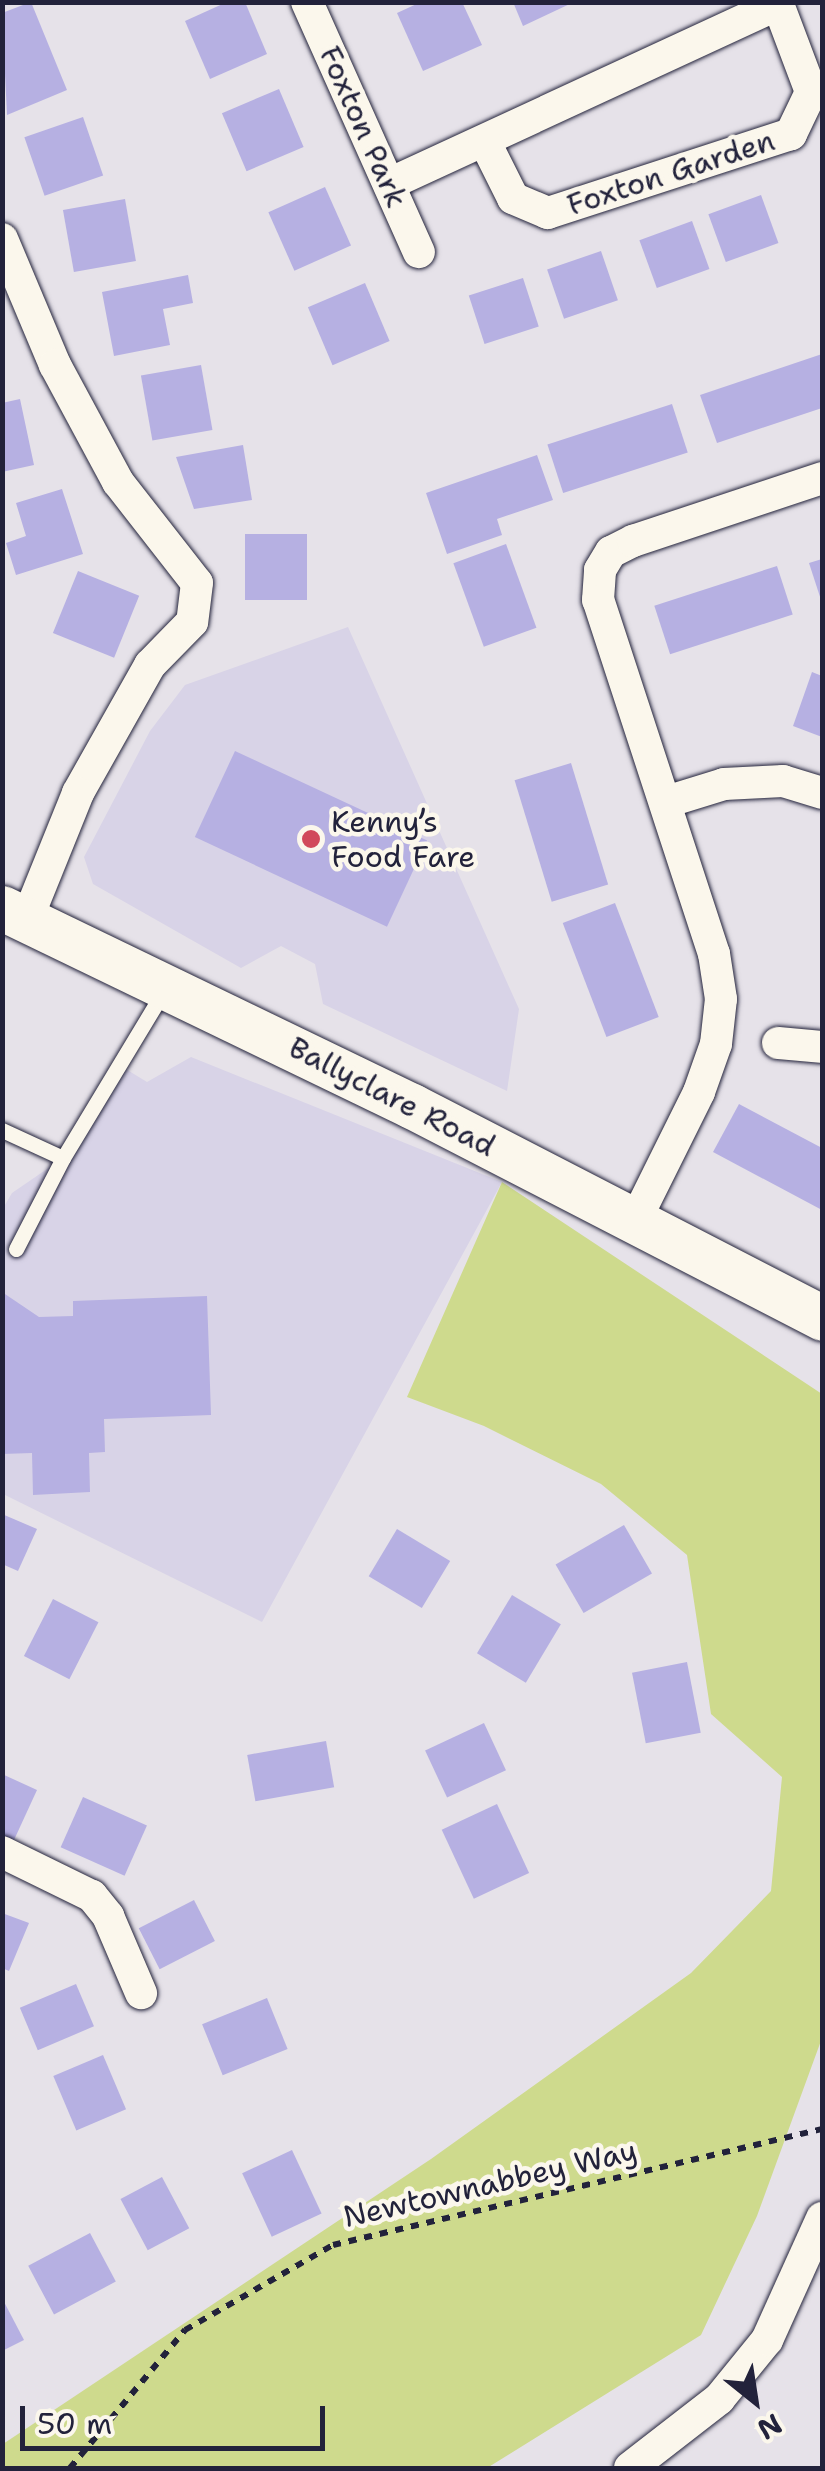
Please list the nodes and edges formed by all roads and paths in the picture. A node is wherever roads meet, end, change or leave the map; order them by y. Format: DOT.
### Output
graph roads {
  1 [pos="307,2"];
  2 [pos="485,142"];
  3 [pos="389,184"];
  4 [pos="2,238"];
  5 [pos="419,252"];
  6 [pos="822,478"];
  7 [pos="822,793"];
  8 [pos="666,802"];
  9 [pos="15,914"];
  10 [pos="168,986"];
  11 [pos="778,1043"];
  12 [pos="822,1047"];
  13 [pos="2,1130"];
  14 [pos="62,1158"];
  15 [pos="635,1221"];
  16 [pos="16,1249"];
  17 [pos="777,1296"];
  18 [pos="822,1318"];
  19 [pos="822,1330"];
  20 [pos="2,1852"];
  21 [pos="141,1992"];
  22 [pos="822,2129"];
  23 [pos="822,2218"];
  24 [pos="70,2468"];
  25 [pos="630,2468"];
  1 -- 3 [label="street, Foxton Park"];
  2 -- 2 [label="street, Foxton Garden"];
  2 -- 3 [label="street, Foxton Garden"];
  3 -- 5 [label="street, Foxton Park"];
  4 -- 9 [label="street"];
  6 -- 8 [label="street"];
  7 -- 8 [label="street"];
  8 -- 15 [label="street"];
  9 -- 10 [label="main road, Ballyclare Road"];
  10 -- 14 [label="lane"];
  10 -- 15 [label="main road, Ballyclare Road"];
  11 -- 12 [label="street"];
  13 -- 14 [label="lane"];
  14 -- 16 [label="lane"];
  15 -- 17 [label="main road, Ballyclare Road"];
  17 -- 18 [label="main road, Ballyclare Road"];
  17 -- 19 [label="main road, Ballyclare Road"];
  20 -- 21 [label="street"];
  22 -- 24 [label="path, Newtownabbey Way"];
  23 -- 25 [label="street"];
}
